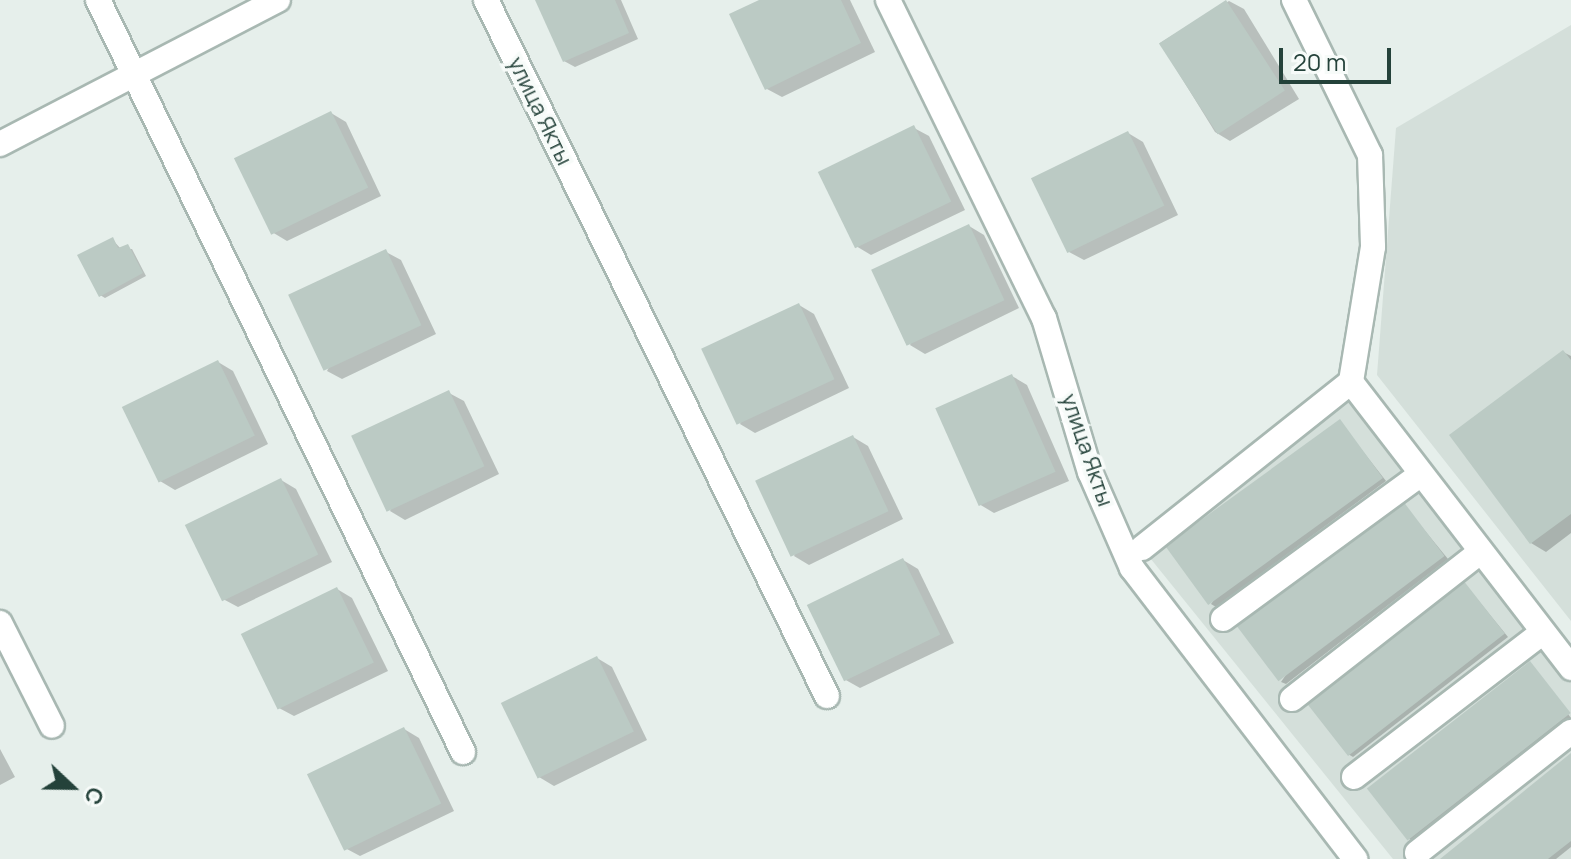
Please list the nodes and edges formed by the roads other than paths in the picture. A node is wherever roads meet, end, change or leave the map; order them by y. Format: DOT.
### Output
graph roads {
  1 [pos="98,0"];
  2 [pos="278,0"];
  3 [pos="486,0"];
  4 [pos="888,0"];
  5 [pos="1294,0"];
  6 [pos="138,73"];
  7 [pos="0,144"];
  8 [pos="1351,382"];
  9 [pos="1420,475"];
  10 [pos="1142,548"];
  11 [pos="1480,552"];
  12 [pos="1223,619"];
  13 [pos="0,623"];
  14 [pos="1543,632"];
  15 [pos="1571,668"];
  16 [pos="827,696"];
  17 [pos="1292,699"];
  18 [pos="52,726"];
  19 [pos="1571,732"];
  20 [pos="463,752"];
  21 [pos="1354,777"];
  22 [pos="1417,853"];
  23 [pos="1355,859"];
  1 -- 6 [label="street"];
  2 -- 6 [label="street"];
  3 -- 16 [label="street, улица Якты"];
  4 -- 23 [label="street, улица Якты"];
  5 -- 8 [label="street"];
  6 -- 7 [label="street"];
  6 -- 20 [label="street"];
  8 -- 9 [label="street"];
  8 -- 10 [label="street"];
  9 -- 11 [label="street"];
  9 -- 12 [label="street"];
  11 -- 14 [label="street"];
  11 -- 17 [label="street"];
  13 -- 18 [label="street"];
  14 -- 15 [label="street"];
  14 -- 21 [label="street"];
  19 -- 22 [label="street"];
}
